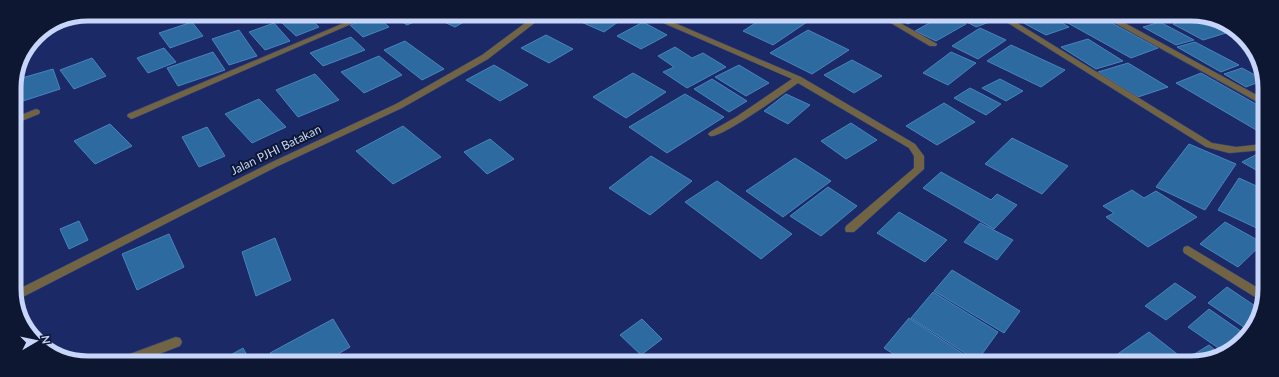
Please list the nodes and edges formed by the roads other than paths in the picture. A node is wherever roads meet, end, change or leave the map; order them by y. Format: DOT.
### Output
graph roads {
  1 [pos="354,21"];
  2 [pos="533,21"];
  3 [pos="663,21"];
  4 [pos="892,21"];
  5 [pos="1009,21"];
  6 [pos="1115,21"];
  7 [pos="933,44"];
  8 [pos="798,79"];
  9 [pos="1258,99"];
  10 [pos="36,112"];
  11 [pos="132,116"];
  12 [pos="21,118"];
  13 [pos="713,134"];
  14 [pos="1258,148"];
  15 [pos="850,228"];
  16 [pos="1188,250"];
  17 [pos="21,293"];
  18 [pos="1257,294"];
  19 [pos="176,342"];
  20 [pos="139,356"];
  1 -- 11 [label="street"];
  2 -- 17 [label="street, Jalan PJHI Batakan"];
  3 -- 8 [label="street"];
  4 -- 7 [label="street"];
  5 -- 14 [label="street"];
  6 -- 9 [label="street"];
  8 -- 13 [label="street"];
  8 -- 15 [label="street"];
  10 -- 12 [label="street"];
  16 -- 18 [label="street"];
  19 -- 20 [label="street"];
}
